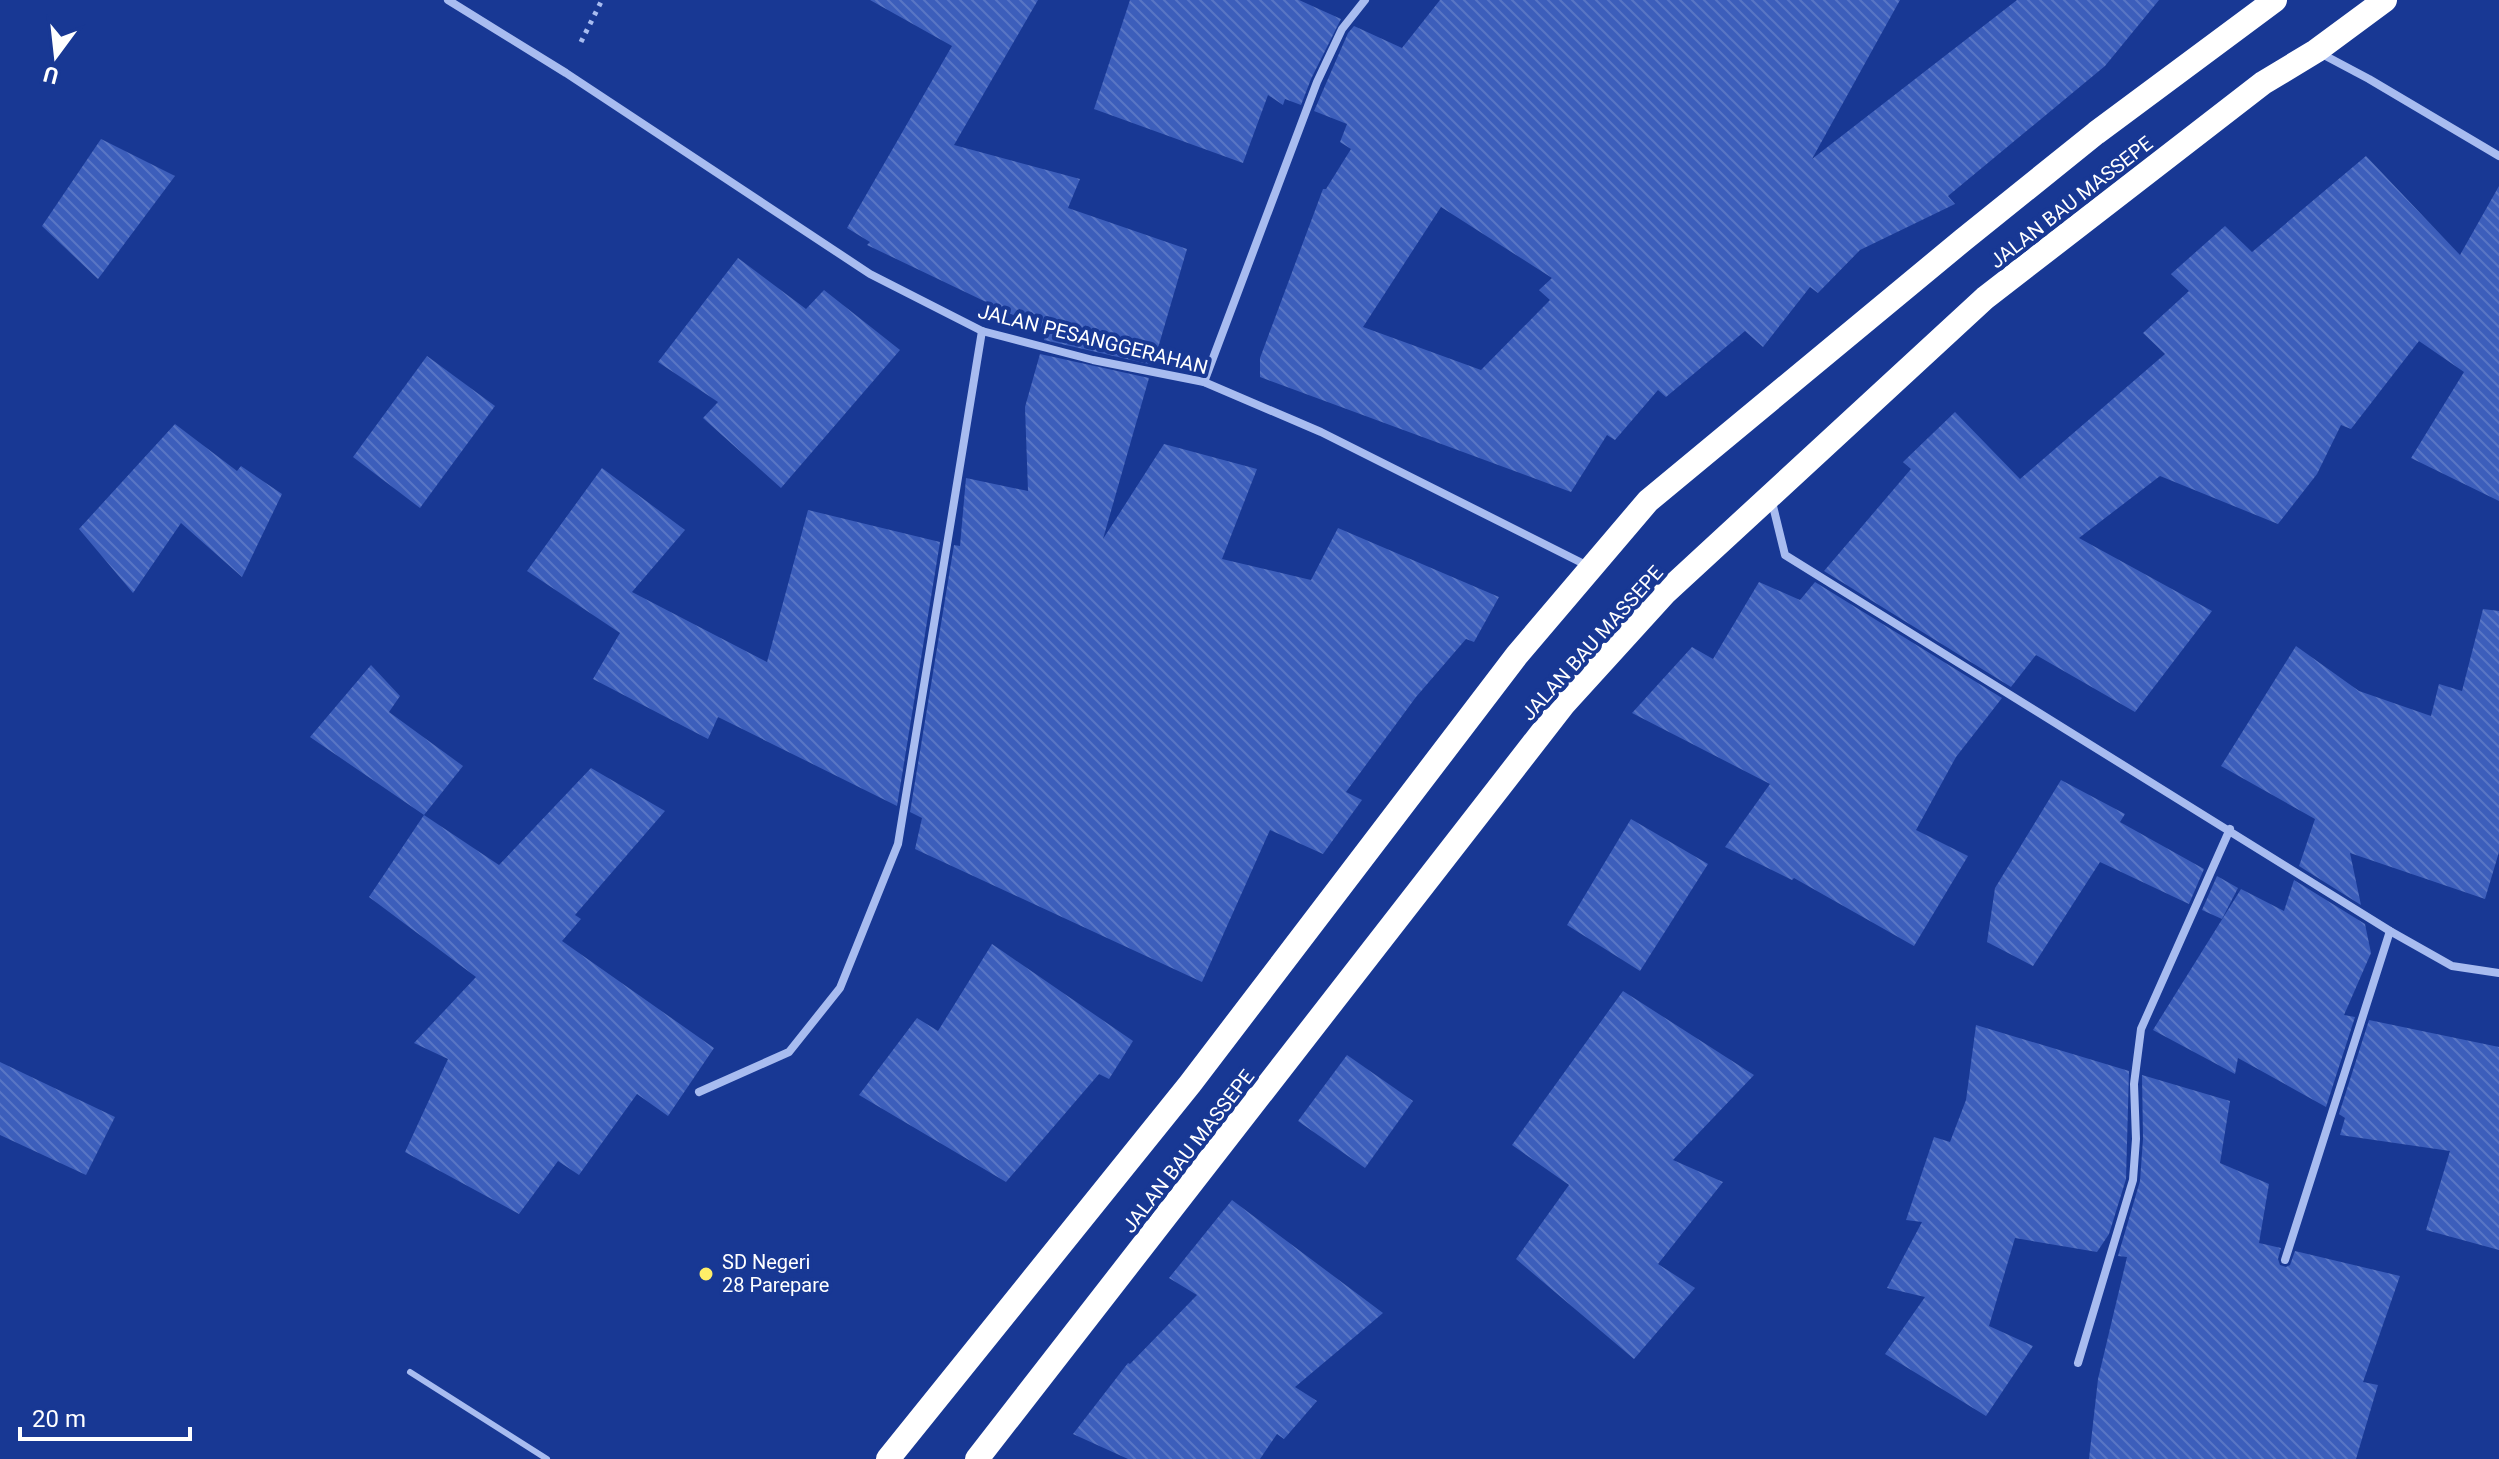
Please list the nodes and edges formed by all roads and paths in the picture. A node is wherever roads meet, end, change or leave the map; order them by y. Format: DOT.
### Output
graph roads {
  1 [pos="448,0"];
  2 [pos="602,0"];
  3 [pos="1365,0"];
  4 [pos="2275,0"];
  5 [pos="2385,0"];
  6 [pos="2316,51"];
  7 [pos="566,73"];
  8 [pos="2499,156"];
  9 [pos="982,331"];
  10 [pos="1204,382"];
  11 [pos="1771,497"];
  12 [pos="1590,567"];
  13 [pos="2230,829"];
  14 [pos="2390,931"];
  15 [pos="2499,973"];
  16 [pos="699,1092"];
  17 [pos="2285,1260"];
  18 [pos="2078,1363"];
  19 [pos="410,1372"];
  20 [pos="547,1459"];
  21 [pos="888,1459"];
  22 [pos="977,1459"];
  1 -- 7 [label="street, JALAN PESANGGERAHAN"];
  2 -- 7 [label="path"];
  3 -- 10 [label="street"];
  4 -- 12 [label="highway, JALAN BAU MASSEPE"];
  5 -- 6 [label="highway, JALAN BAU MASSEPE"];
  6 -- 8 [label="street"];
  6 -- 11 [label="highway, JALAN BAU MASSEPE"];
  7 -- 9 [label="street, JALAN PESANGGERAHAN"];
  9 -- 10 [label="street, JALAN PESANGGERAHAN"];
  9 -- 16 [label="street"];
  10 -- 12 [label="street, JALAN PESANGGERAHAN"];
  11 -- 13 [label="street"];
  11 -- 22 [label="highway, JALAN BAU MASSEPE"];
  12 -- 21 [label="highway, JALAN BAU MASSEPE"];
  13 -- 14 [label="street"];
  13 -- 18 [label="street"];
  14 -- 15 [label="street"];
  14 -- 17 [label="street"];
  19 -- 20 [label="lane"];
}
